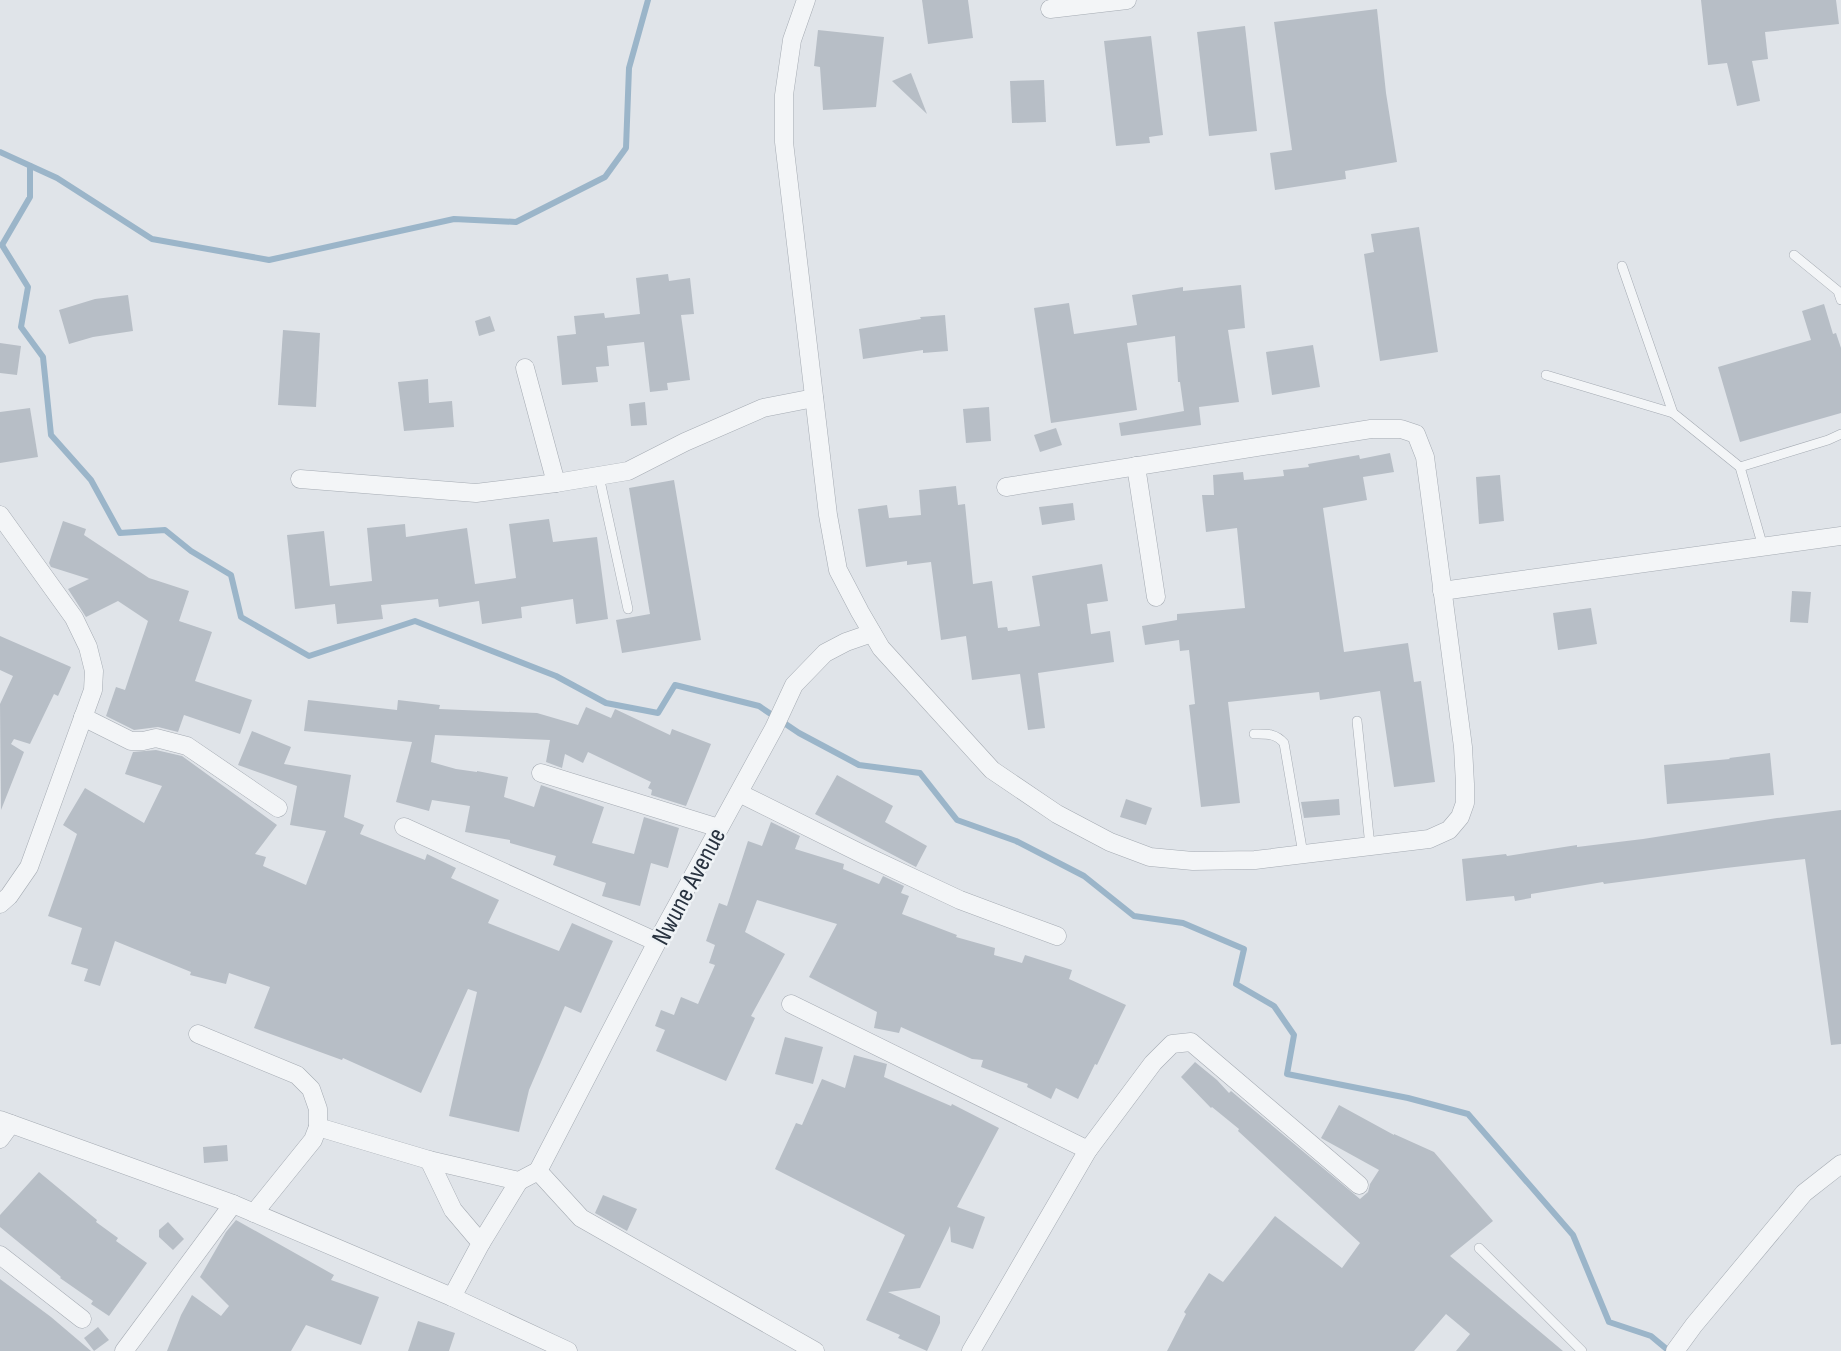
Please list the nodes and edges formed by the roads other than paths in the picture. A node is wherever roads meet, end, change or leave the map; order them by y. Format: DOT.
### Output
graph roads {
  1 [pos="806,0"];
  2 [pos="1127,0"];
  3 [pos="1050,9"];
  4 [pos="1794,255"];
  5 [pos="1622,266"];
  6 [pos="1841,300"];
  7 [pos="525,368"];
  8 [pos="1546,375"];
  9 [pos="814,398"];
  10 [pos="1674,412"];
  11 [pos="1841,434"];
  12 [pos="1136,466"];
  13 [pos="1740,467"];
  14 [pos="599,476"];
  15 [pos="300,479"];
  16 [pos="556,483"];
  17 [pos="1006,487"];
  18 [pos="0,515"];
  19 [pos="1841,536"];
  20 [pos="1763,547"];
  21 [pos="1442,591"];
  22 [pos="1156,597"];
  23 [pos="628,609"];
  24 [pos="872,633"];
  25 [pos="83,717"];
  26 [pos="1357,721"];
  27 [pos="1254,734"];
  28 [pos="541,773"];
  29 [pos="739,793"];
  30 [pos="278,808"];
  31 [pos="404,827"];
  32 [pos="719,828"];
  33 [pos="1370,846"];
  34 [pos="1303,854"];
  35 [pos="0,904"];
  36 [pos="1057,936"];
  37 [pos="657,942"];
  38 [pos="791,1004"];
  39 [pos="198,1034"];
  40 [pos="318,1126"];
  41 [pos="4,1128"];
  42 [pos="1088,1150"];
  43 [pos="429,1160"];
  44 [pos="1841,1164"];
  45 [pos="537,1171"];
  46 [pos="519,1181"];
  47 [pos="1359,1185"];
  48 [pos="233,1204"];
  49 [pos="254,1213"];
  50 [pos="481,1242"];
  51 [pos="1479,1248"];
  52 [pos="0,1255"];
  53 [pos="452,1297"];
  54 [pos="82,1319"];
  55 [pos="124,1351"];
  56 [pos="568,1351"];
  57 [pos="815,1351"];
  58 [pos="971,1351"];
  59 [pos="1582,1351"];
  60 [pos="1675,1351"];
  1 -- 9 [label="street"];
  2 -- 3 [label="street"];
  4 -- 6 [label="lane"];
  5 -- 10 [label="lane"];
  7 -- 16 [label="street"];
  8 -- 10 [label="lane"];
  9 -- 14 [label="street"];
  9 -- 24 [label="street"];
  10 -- 13 [label="lane"];
  11 -- 13 [label="lane"];
  12 -- 17 [label="street"];
  12 -- 21 [label="street"];
  12 -- 22 [label="street"];
  13 -- 20 [label="lane"];
  14 -- 16 [label="street"];
  14 -- 23 [label="lane"];
  15 -- 16 [label="street"];
  18 -- 25 [label="street"];
  19 -- 20 [label="street"];
  20 -- 21 [label="street"];
  21 -- 33 [label="street"];
  24 -- 29 [label="street, Nwune Avenue"];
  24 -- 34 [label="street"];
  25 -- 30 [label="street"];
  25 -- 35 [label="street"];
  26 -- 33 [label="lane"];
  27 -- 34 [label="lane"];
  28 -- 32 [label="street"];
  29 -- 32 [label="street, Nwune Avenue"];
  29 -- 36 [label="street"];
  31 -- 37 [label="street"];
  32 -- 37 [label="street, Nwune Avenue"];
  33 -- 34 [label="street"];
  37 -- 45 [label="street, Nwune Avenue"];
  38 -- 42 [label="street"];
  39 -- 40 [label="street"];
  40 -- 43 [label="street"];
  40 -- 49 [label="street"];
  41 -- 48 [label="street"];
  42 -- 47 [label="street"];
  42 -- 58 [label="street"];
  43 -- 46 [label="street"];
  43 -- 50 [label="street"];
  44 -- 60 [label="street"];
  45 -- 46 [label="street"];
  45 -- 57 [label="street"];
  46 -- 50 [label="street"];
  48 -- 49 [label="street"];
  48 -- 55 [label="street"];
  49 -- 53 [label="street"];
  50 -- 53 [label="street"];
  51 -- 59 [label="lane"];
  52 -- 54 [label="street"];
  53 -- 56 [label="street"];
}
